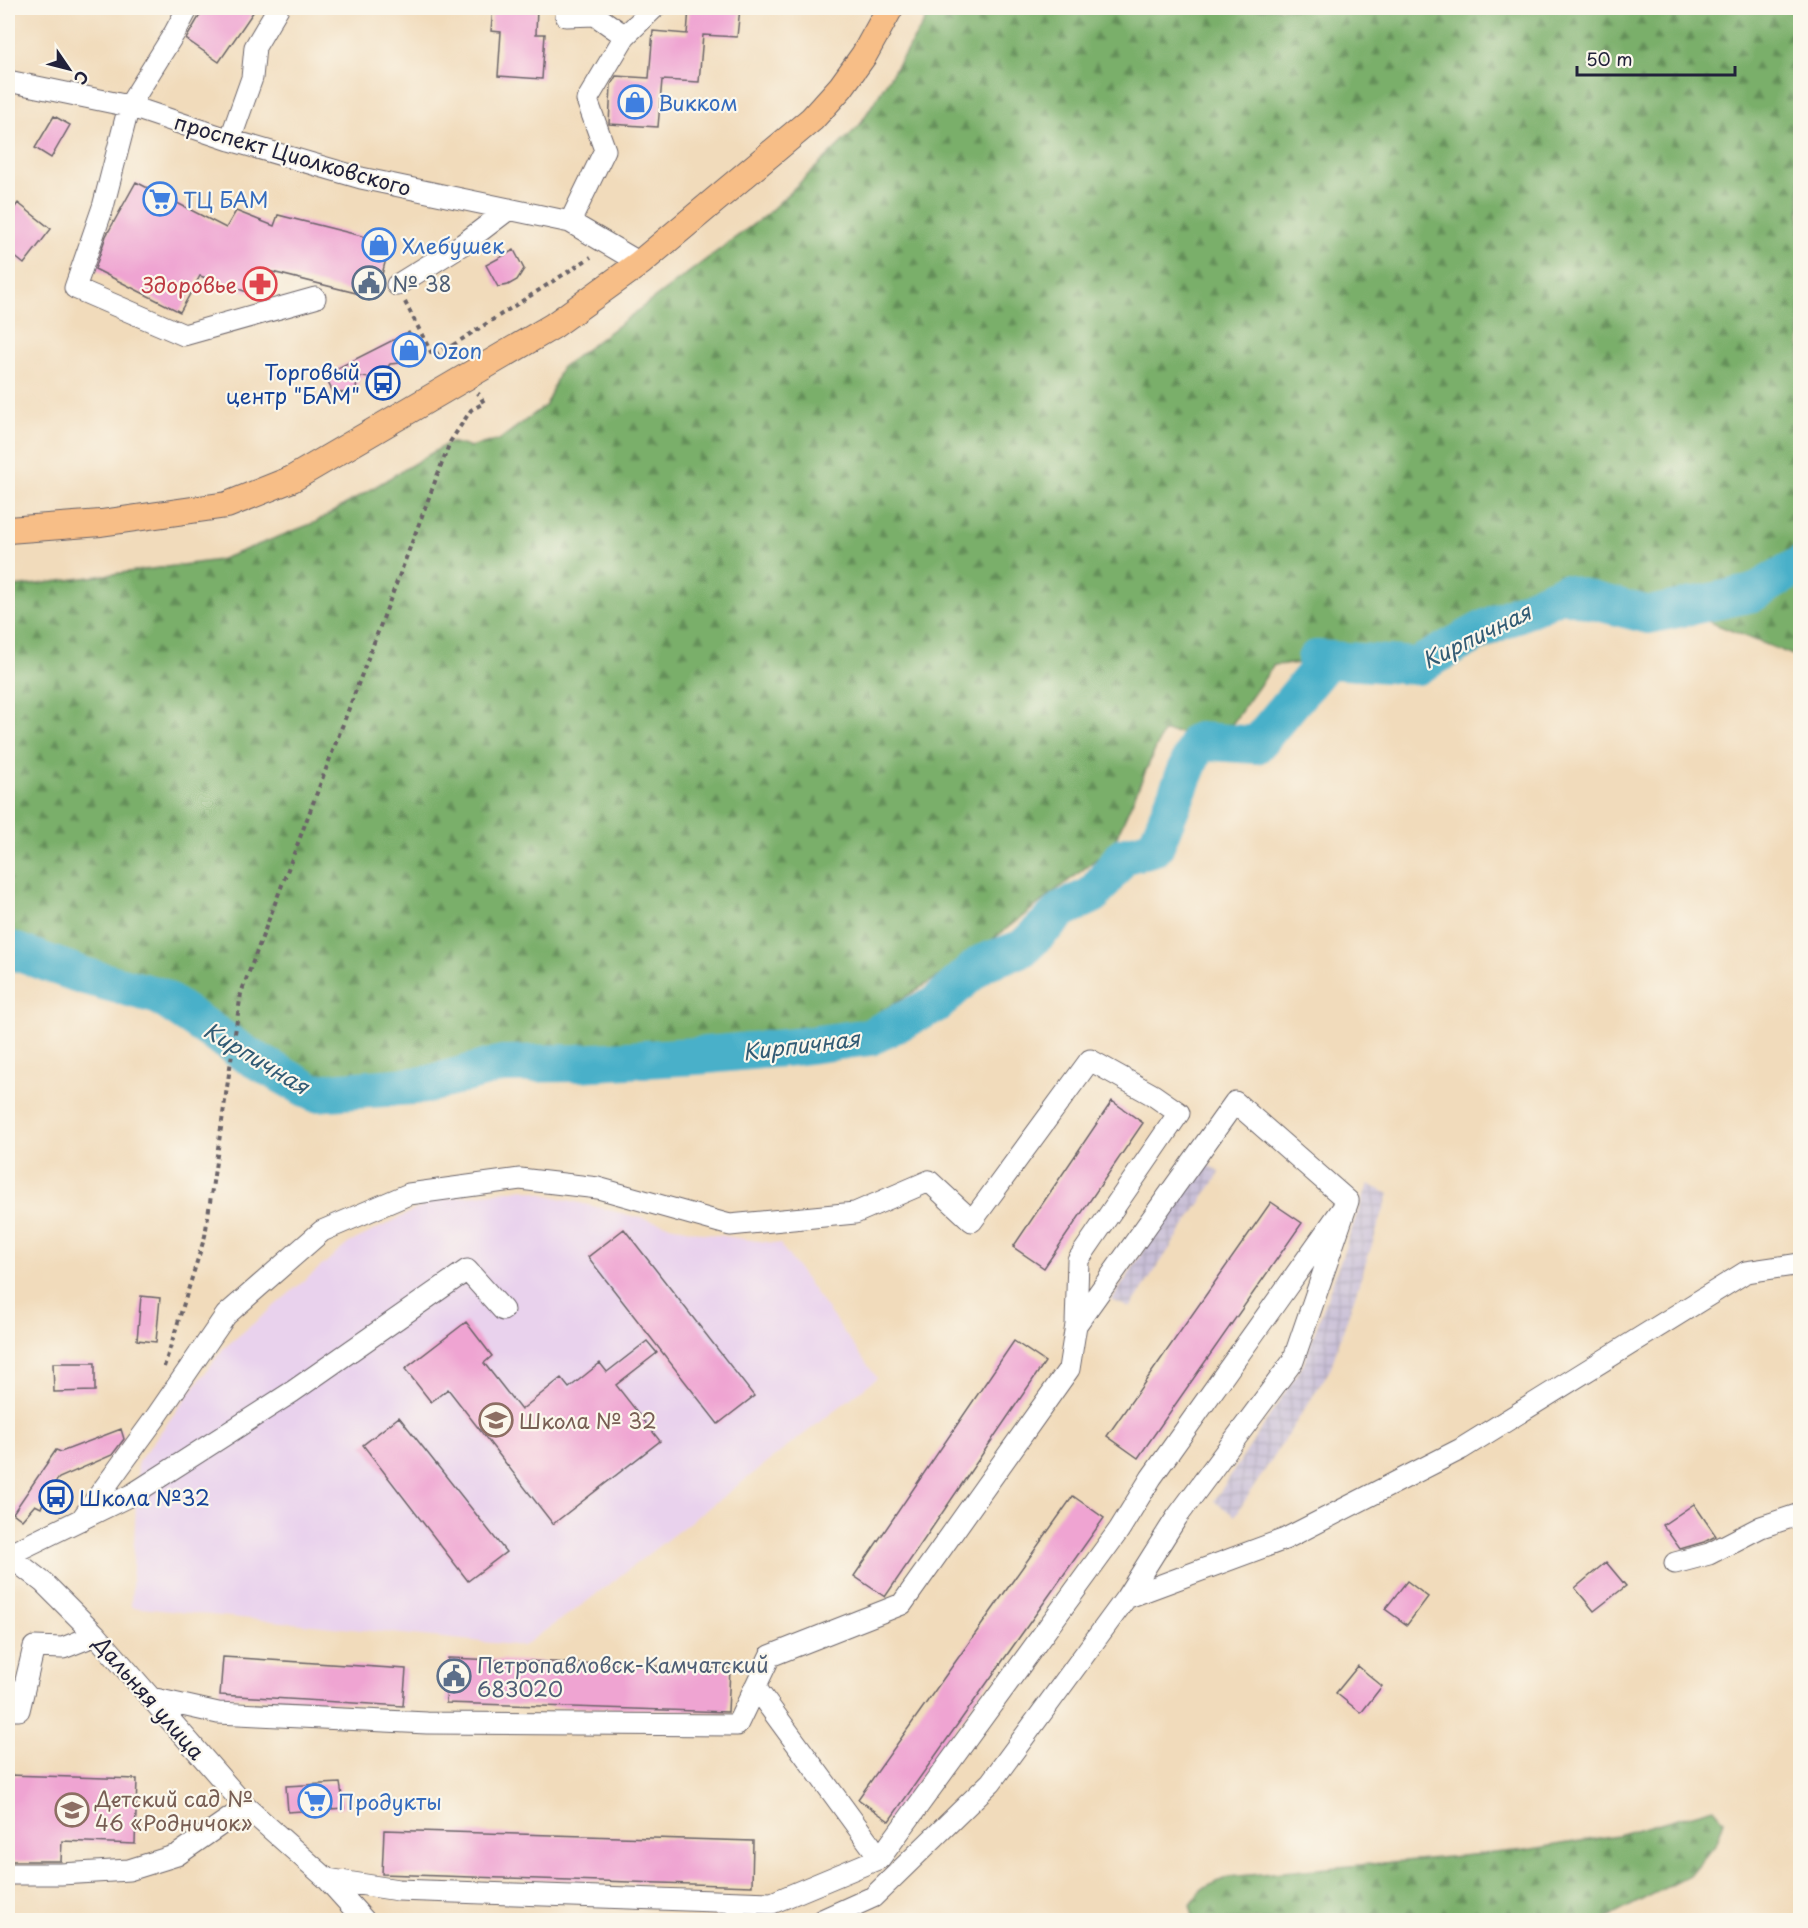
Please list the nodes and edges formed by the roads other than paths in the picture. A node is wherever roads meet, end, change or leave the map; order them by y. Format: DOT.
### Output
graph roads {
  1 [pos="188,8"];
  2 [pos="278,8"];
  3 [pos="654,8"];
  4 [pos="890,8"];
  5 [pos="566,16"];
  6 [pos="625,36"];
  7 [pos="8,81"];
  8 [pos="129,106"];
  9 [pos="230,140"];
  10 [pos="509,209"];
  11 [pos="570,222"];
  12 [pos="640,263"];
  13 [pos="397,285"];
  14 [pos="315,298"];
  15 [pos="8,530"];
  16 [pos="1347,1201"];
  17 [pos="1800,1264"];
  18 [pos="503,1310"];
  19 [pos="1076,1325"];
  20 [pos="1800,1514"];
  21 [pos="81,1520"];
  22 [pos="8,1555"];
  23 [pos="1676,1563"];
  24 [pos="1126,1598"];
  25 [pos="96,1635"];
  26 [pos="755,1687"];
  27 [pos="150,1698"];
  28 [pos="8,1710"];
  29 [pos="246,1807"];
  30 [pos="880,1858"];
  31 [pos="8,1874"];
  32 [pos="327,1879"];
  33 [pos="364,1920"];
  34 [pos="822,1920"];
  1 -- 8 [label="street"];
  2 -- 9 [label="street"];
  3 -- 6 [label="street"];
  4 -- 12 [label="main road"];
  5 -- 6 [label="street"];
  6 -- 11 [label="street"];
  7 -- 8 [label="street, проспект Циолковского"];
  8 -- 9 [label="street, проспект Циолковского"];
  8 -- 14 [label="street"];
  9 -- 10 [label="street, проспект Циолковского"];
  10 -- 11 [label="street, проспект Циолковского"];
  10 -- 13 [label="street"];
  11 -- 12 [label="street, проспект Циолковского"];
  12 -- 15 [label="main road"];
  16 -- 19 [label="street"];
  16 -- 24 [label="street"];
  16 -- 30 [label="street"];
  17 -- 24 [label="street"];
  18 -- 21 [label="street, Дальняя улица"];
  19 -- 21 [label="street"];
  19 -- 26 [label="street"];
  20 -- 23 [label="street"];
  21 -- 22 [label="street, Дальняя улица"];
  22 -- 25 [label="street, Дальняя улица"];
  24 -- 34 [label="street"];
  25 -- 27 [label="street, Дальняя улица"];
  25 -- 28 [label="street"];
  26 -- 27 [label="street"];
  26 -- 30 [label="street"];
  27 -- 29 [label="street, Дальняя улица"];
  29 -- 31 [label="street"];
  29 -- 32 [label="street, Дальняя улица"];
  30 -- 32 [label="street"];
  32 -- 33 [label="street, Дальняя улица"];
}
